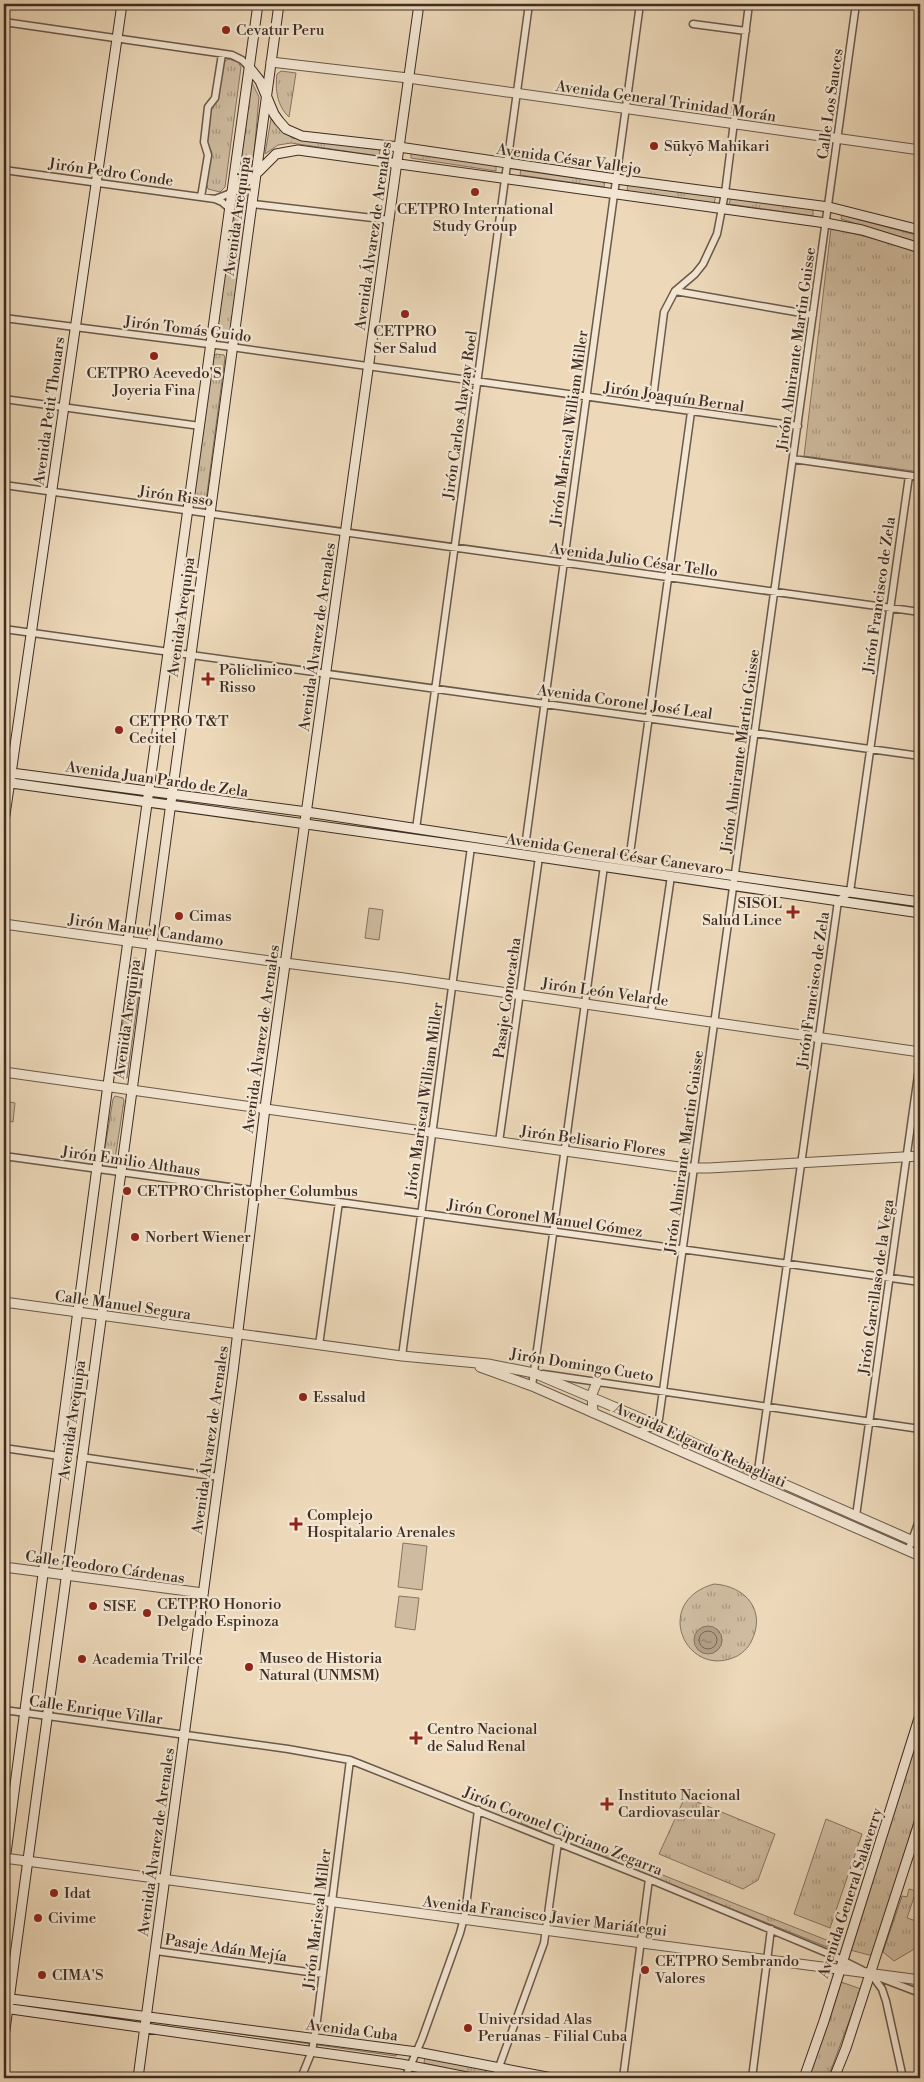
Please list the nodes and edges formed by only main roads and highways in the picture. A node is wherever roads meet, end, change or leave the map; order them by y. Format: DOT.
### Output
graph roads {
  1 [pos="122,4"];
  2 [pos="258,4"];
  3 [pos="279,4"];
  4 [pos="418,4"];
  5 [pos="271,62"];
  6 [pos="249,68"];
  7 [pos="408,78"];
  8 [pos="267,98"];
  9 [pos="399,148"];
  10 [pos="920,150"];
  11 [pos="397,164"];
  12 [pos="258,172"];
  13 [pos="231,192"];
  14 [pos="920,230"];
  15 [pos="920,248"];
  16 [pos="7,773"];
  17 [pos="6,783"];
  18 [pos="149,792"];
  19 [pos="171,794"];
  20 [pos="147,802"];
  21 [pos="169,805"];
  22 [pos="306,812"];
  23 [pos="4,822"];
  24 [pos="305,824"];
  25 [pos="734,881"];
  26 [pos="920,902"];
  27 [pos="920,913"];
  28 [pos="4,924"];
  29 [pos="128,941"];
  30 [pos="150,944"];
  31 [pos="285,963"];
  32 [pos="920,1052"];
  33 [pos="4,1072"];
  34 [pos="108,1086"];
  35 [pos="131,1090"];
  36 [pos="265,1108"];
  37 [pos="920,1156"];
  38 [pos="4,1302"];
  39 [pos="78,1312"];
  40 [pos="100,1315"];
  41 [pos="238,1334"];
  42 [pos="468,1363"];
  43 [pos="534,1373"];
  44 [pos="597,1382"];
  45 [pos="592,1399"];
  46 [pos="593,1413"];
  47 [pos="916,1542"];
  48 [pos="920,1556"];
  49 [pos="4,1567"];
  50 [pos="43,1572"];
  51 [pos="65,1576"];
  52 [pos="203,1593"];
  53 [pos="920,1715"];
  54 [pos="920,1820"];
  55 [pos="918,1838"];
  56 [pos="4,1859"];
  57 [pos="27,1862"];
  58 [pos="4,1868"];
  59 [pos="166,1880"];
  60 [pos="842,1964"];
  61 [pos="870,1974"];
  62 [pos="920,1980"];
  63 [pos="6,1998"];
  64 [pos="6,2009"];
  65 [pos="147,2016"];
  66 [pos="145,2028"];
  67 [pos="4,2037"];
  68 [pos="138,2078"];
  69 [pos="472,2078"];
  70 [pos="552,2078"];
  71 [pos="804,2078"];
  72 [pos="834,2078"];
  1 -- 16 [label="main road, Avenida Petit Thouars"];
  2 -- 6 [label="main road, Avenida Arequipa"];
  3 -- 5 [label="main road, Avenida Arequipa"];
  4 -- 7 [label="main road, Avenida Álvarez de Arenales"];
  5 -- 7 [label="main road, Avenida General Trinidad Morán"];
  5 -- 8 [label="main road, Avenida Arequipa"];
  6 -- 8 [label="main road, Avenida César Vallejo"];
  6 -- 13 [label="main road, Avenida Arequipa"];
  7 -- 9 [label="main road, Avenida Álvarez de Arenales"];
  7 -- 10 [label="main road, Avenida General Trinidad Morán"];
  8 -- 9 [label="main road, Avenida César Vallejo"];
  8 -- 12 [label="main road, Avenida Arequipa"];
  9 -- 11 [label="main road, Avenida Álvarez de Arenales"];
  9 -- 14 [label="main road, Avenida César Vallejo"];
  11 -- 12 [label="main road, Avenida César Vallejo"];
  11 -- 15 [label="main road, Avenida César Vallejo"];
  11 -- 22 [label="main road, Avenida Álvarez de Arenales"];
  12 -- 13 [label="main road, Avenida César Vallejo"];
  12 -- 19 [label="main road, Avenida Arequipa"];
  13 -- 18 [label="main road, Avenida Arequipa"];
  16 -- 17 [label="main road, Avenida Petit Thouars"];
  16 -- 18 [label="main road, Avenida Juan Pardo de Zela"];
  17 -- 20 [label="main road, Avenida Juan Pardo de Zela"];
  17 -- 23 [label="main road, Avenida Petit Thouars"];
  18 -- 19 [label="main road, Avenida Juan Pardo de Zela"];
  18 -- 20 [label="main road, Avenida Arequipa"];
  19 -- 21 [label="main road, Avenida Arequipa"];
  19 -- 22 [label="main road, Avenida Juan Pardo de Zela"];
  20 -- 21 [label="main road, Avenida Juan Pardo de Zela"];
  20 -- 29 [label="main road, Avenida Arequipa"];
  21 -- 24 [label="main road, Avenida Juan Pardo de Zela"];
  21 -- 30 [label="main road, Avenida Arequipa"];
  22 -- 24 [label="main road, Avenida Álvarez de Arenales"];
  22 -- 25 [label="main road, Avenida General César Canevaro"];
  24 -- 25 [label="main road, Avenida General César Canevaro"];
  24 -- 31 [label="main road, Avenida Álvarez de Arenales"];
  25 -- 26 [label="main road, Avenida General César Canevaro"];
  25 -- 27 [label="main road, Avenida General César Canevaro"];
  28 -- 29 [label="main road, Jirón Manuel Candamo"];
  29 -- 30 [label="main road, Jirón Manuel Candamo"];
  29 -- 34 [label="main road, Avenida Arequipa"];
  30 -- 31 [label="main road, Jirón Manuel Candamo"];
  30 -- 35 [label="main road, Avenida Arequipa"];
  31 -- 32 [label="main road, Jirón León Velarde"];
  31 -- 36 [label="main road, Avenida Álvarez de Arenales"];
  33 -- 34 [label="main road, Jirón Belisario Flores"];
  34 -- 35 [label="main road, Jirón Belisario Flores"];
  34 -- 39 [label="main road, Avenida Arequipa"];
  35 -- 36 [label="main road, Jirón Belisario Flores"];
  35 -- 40 [label="main road, Avenida Arequipa"];
  36 -- 37 [label="main road, Jirón Belisario Flores"];
  36 -- 41 [label="main road, Avenida Álvarez de Arenales"];
  38 -- 39 [label="main road, Calle Manuel Segura"];
  39 -- 40 [label="main road, Calle Manuel Segura"];
  39 -- 50 [label="main road, Avenida Arequipa"];
  40 -- 41 [label="main road, Calle Manuel Segura"];
  40 -- 51 [label="main road, Avenida Arequipa"];
  41 -- 42 [label="main road, Jirón Domingo Cueto"];
  41 -- 52 [label="main road, Avenida Álvarez de Arenales"];
  42 -- 43 [label="main road, Jirón Domingo Cueto"];
  42 -- 46 [label="main road, Avenida Edgardo Rebagliati"];
  43 -- 45 [label="main road, Avenida Edgardo Rebagliati"];
  44 -- 45 [label="main road"];
  45 -- 46 [label="main road"];
  45 -- 47 [label="main road, Avenida Edgardo Rebagliati"];
  46 -- 48 [label="main road, Avenida Edgardo Rebagliati"];
  49 -- 50 [label="main road, Calle Teodoro Cárdenas"];
  50 -- 51 [label="main road, Calle Teodoro Cárdenas"];
  50 -- 56 [label="main road, Avenida Arequipa"];
  51 -- 52 [label="main road, Calle Teodoro Cárdenas"];
  51 -- 57 [label="main road, Avenida Arequipa"];
  52 -- 59 [label="main road, Avenida Álvarez de Arenales"];
  53 -- 60 [label="main road, Avenida General Salaverry"];
  54 -- 55 [label="main road"];
  55 -- 61 [label="main road"];
  56 -- 57 [label="main road, Avenida Francisco Javier Mariátegui"];
  56 -- 58 [label="main road, Avenida Arequipa"];
  57 -- 59 [label="main road, Avenida Francisco Javier Mariátegui"];
  57 -- 63 [label="main road, Avenida Arequipa"];
  59 -- 60 [label="main road, Avenida Francisco Javier Mariátegui"];
  59 -- 65 [label="main road, Avenida Álvarez de Arenales"];
  60 -- 61 [label="main road, Avenida Francisco Javier Mariátegui"];
  60 -- 71 [label="main road, Avenida General Salaverry"];
  61 -- 62 [label="main road, Avenida Francisco Javier Mariátegui"];
  61 -- 72 [label="main road"];
  63 -- 64 [label="main road, Avenida Arequipa"];
  63 -- 65 [label="main road, Avenida Cuba"];
  64 -- 66 [label="main road, Avenida Cuba"];
  64 -- 67 [label="main road, Avenida Arequipa"];
  65 -- 66 [label="main road, Avenida Álvarez de Arenales"];
  65 -- 70 [label="main road, Avenida Cuba"];
  66 -- 68 [label="main road, Avenida Álvarez de Arenales"];
  66 -- 69 [label="main road, Avenida Cuba"];
}
